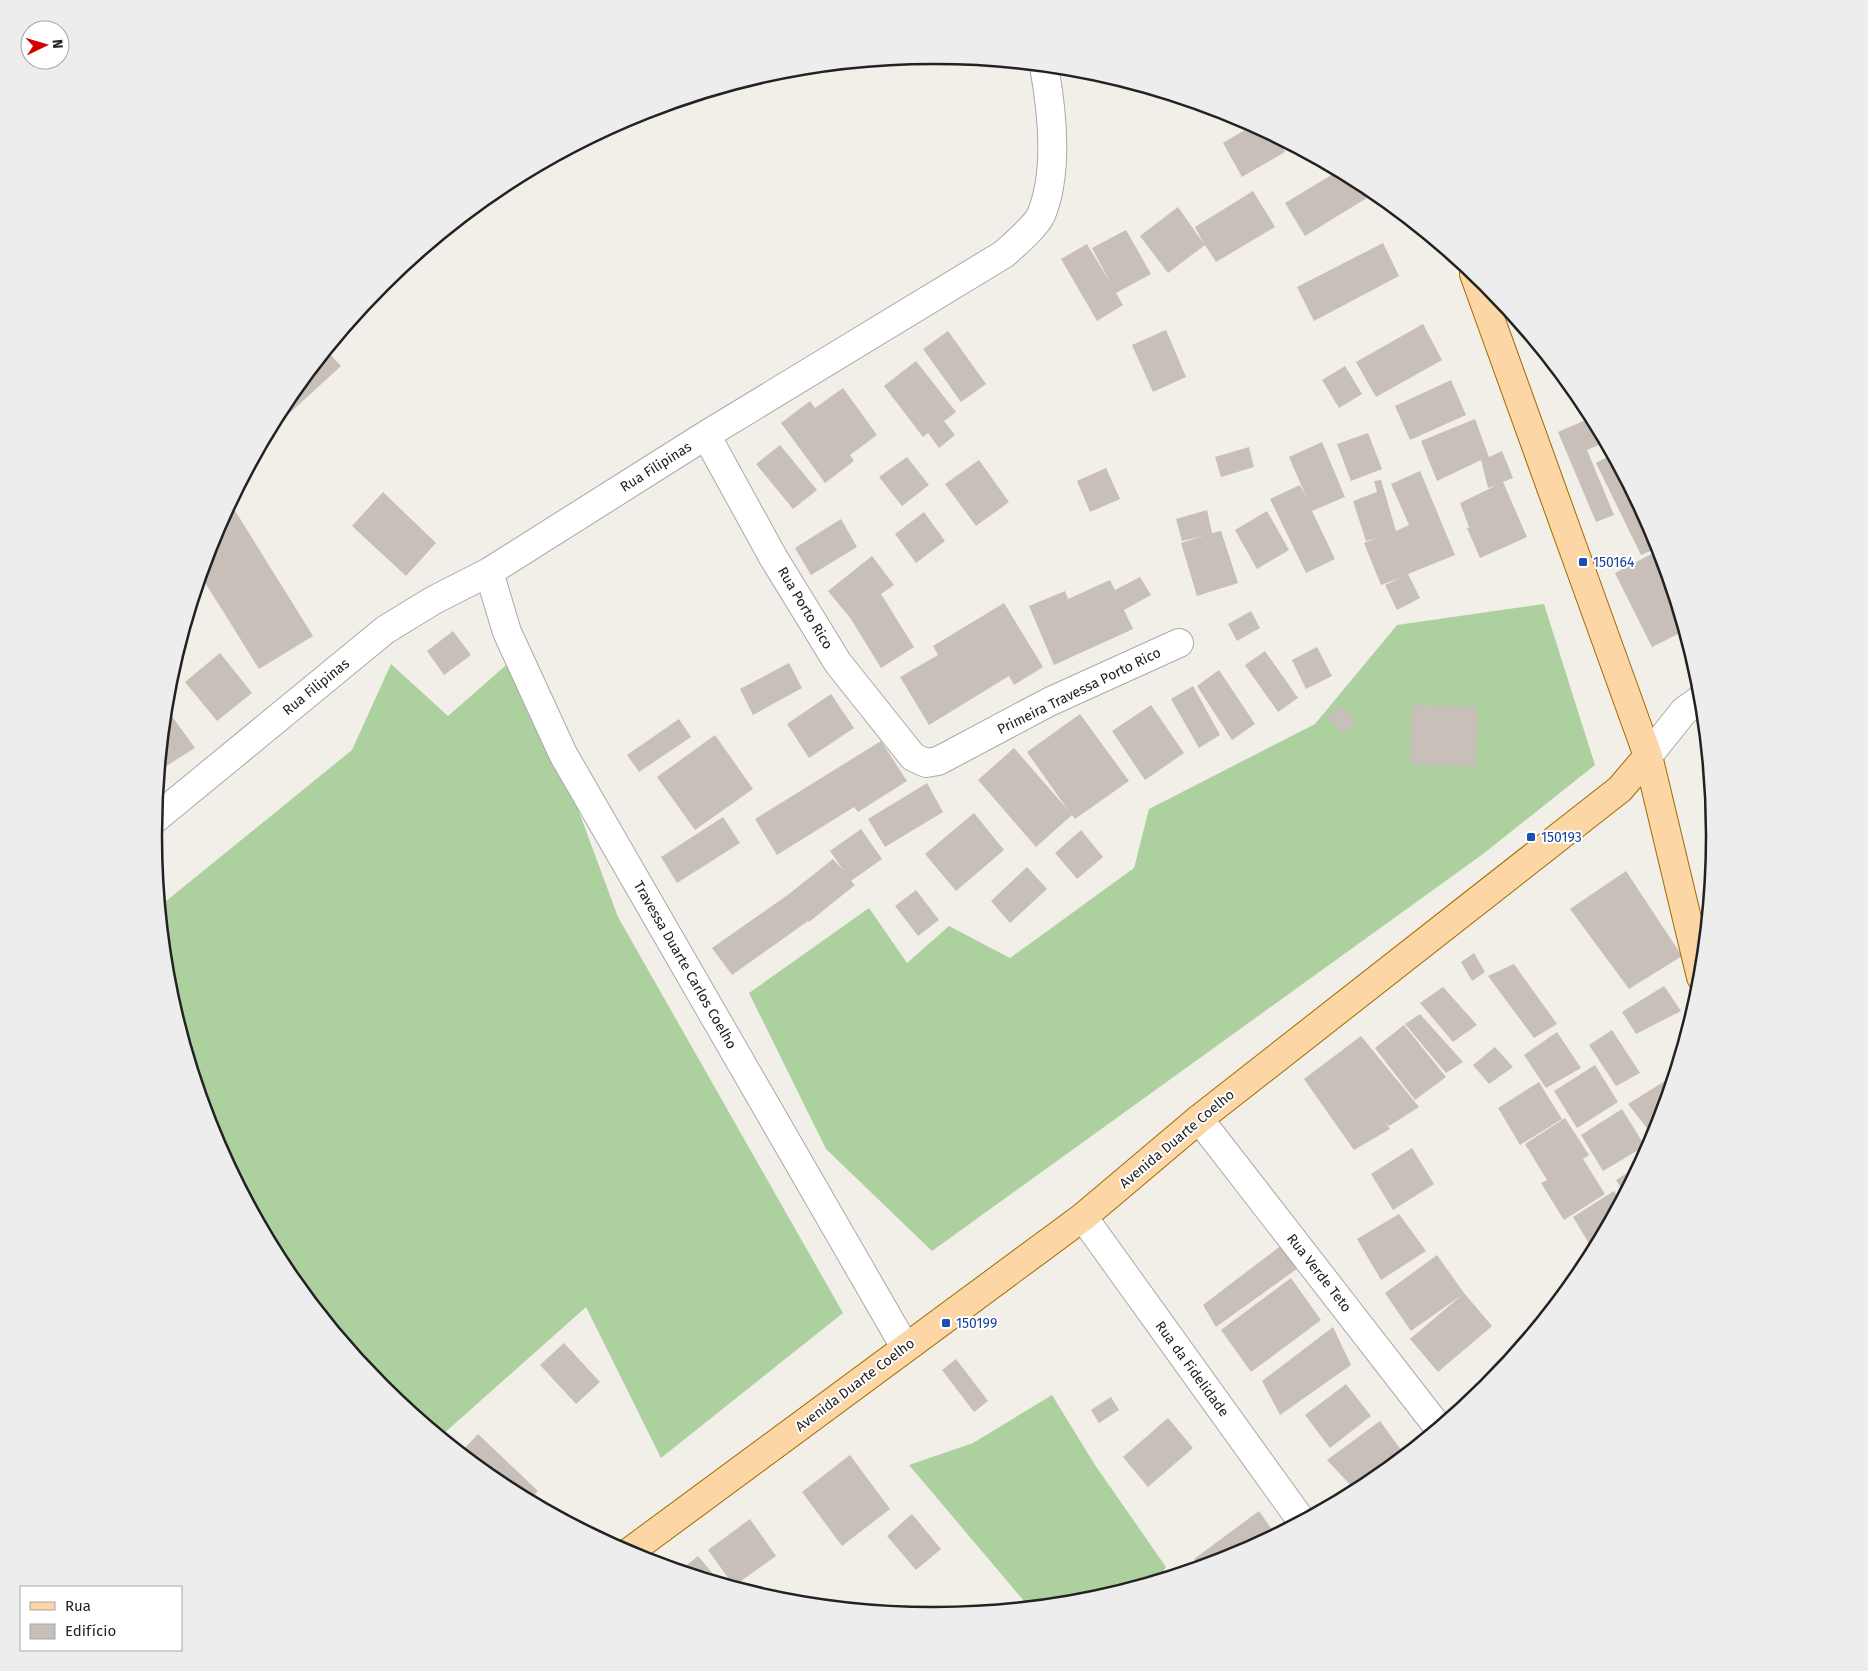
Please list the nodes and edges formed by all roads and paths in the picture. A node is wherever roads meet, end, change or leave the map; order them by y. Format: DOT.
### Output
graph roads {
  1 [pos="1045,72"];
  2 [pos="1480,290"];
  3 [pos="706,435"];
  4 [pos="489,572"];
  5 [pos="1179,643"];
  6 [pos="1694,704"];
  7 [pos="1648,756"];
  8 [pos="926,763"];
  9 [pos="163,812"];
  10 [pos="1696,958"];
  11 [pos="1199,1119"];
  12 [pos="1083,1217"];
  13 [pos="905,1347"];
  14 [pos="1435,1423"];
  15 [pos="1297,1516"];
  16 [pos="636,1547"];
  1 -- 3 [label="street, Rua Filipinas"];
  2 -- 7 [label="main road"];
  3 -- 4 [label="street, Rua Filipinas"];
  3 -- 8 [label="street, Rua Porto Rico"];
  4 -- 9 [label="street, Rua Filipinas"];
  4 -- 13 [label="street, Travessa Duarte Carlos Coelho"];
  5 -- 8 [label="street, Primeira Travessa Porto Rico"];
  6 -- 7 [label="street, Avenida Duarte Coelho"];
  7 -- 10 [label="main road"];
  7 -- 11 [label="main road, Avenida Duarte Coelho"];
  11 -- 12 [label="main road, Avenida Duarte Coelho"];
  11 -- 14 [label="street, Rua Verde Teto"];
  12 -- 13 [label="main road, Avenida Duarte Coelho"];
  12 -- 15 [label="street, Rua da Fidelidade"];
  13 -- 16 [label="main road, Avenida Duarte Coelho"];
}
